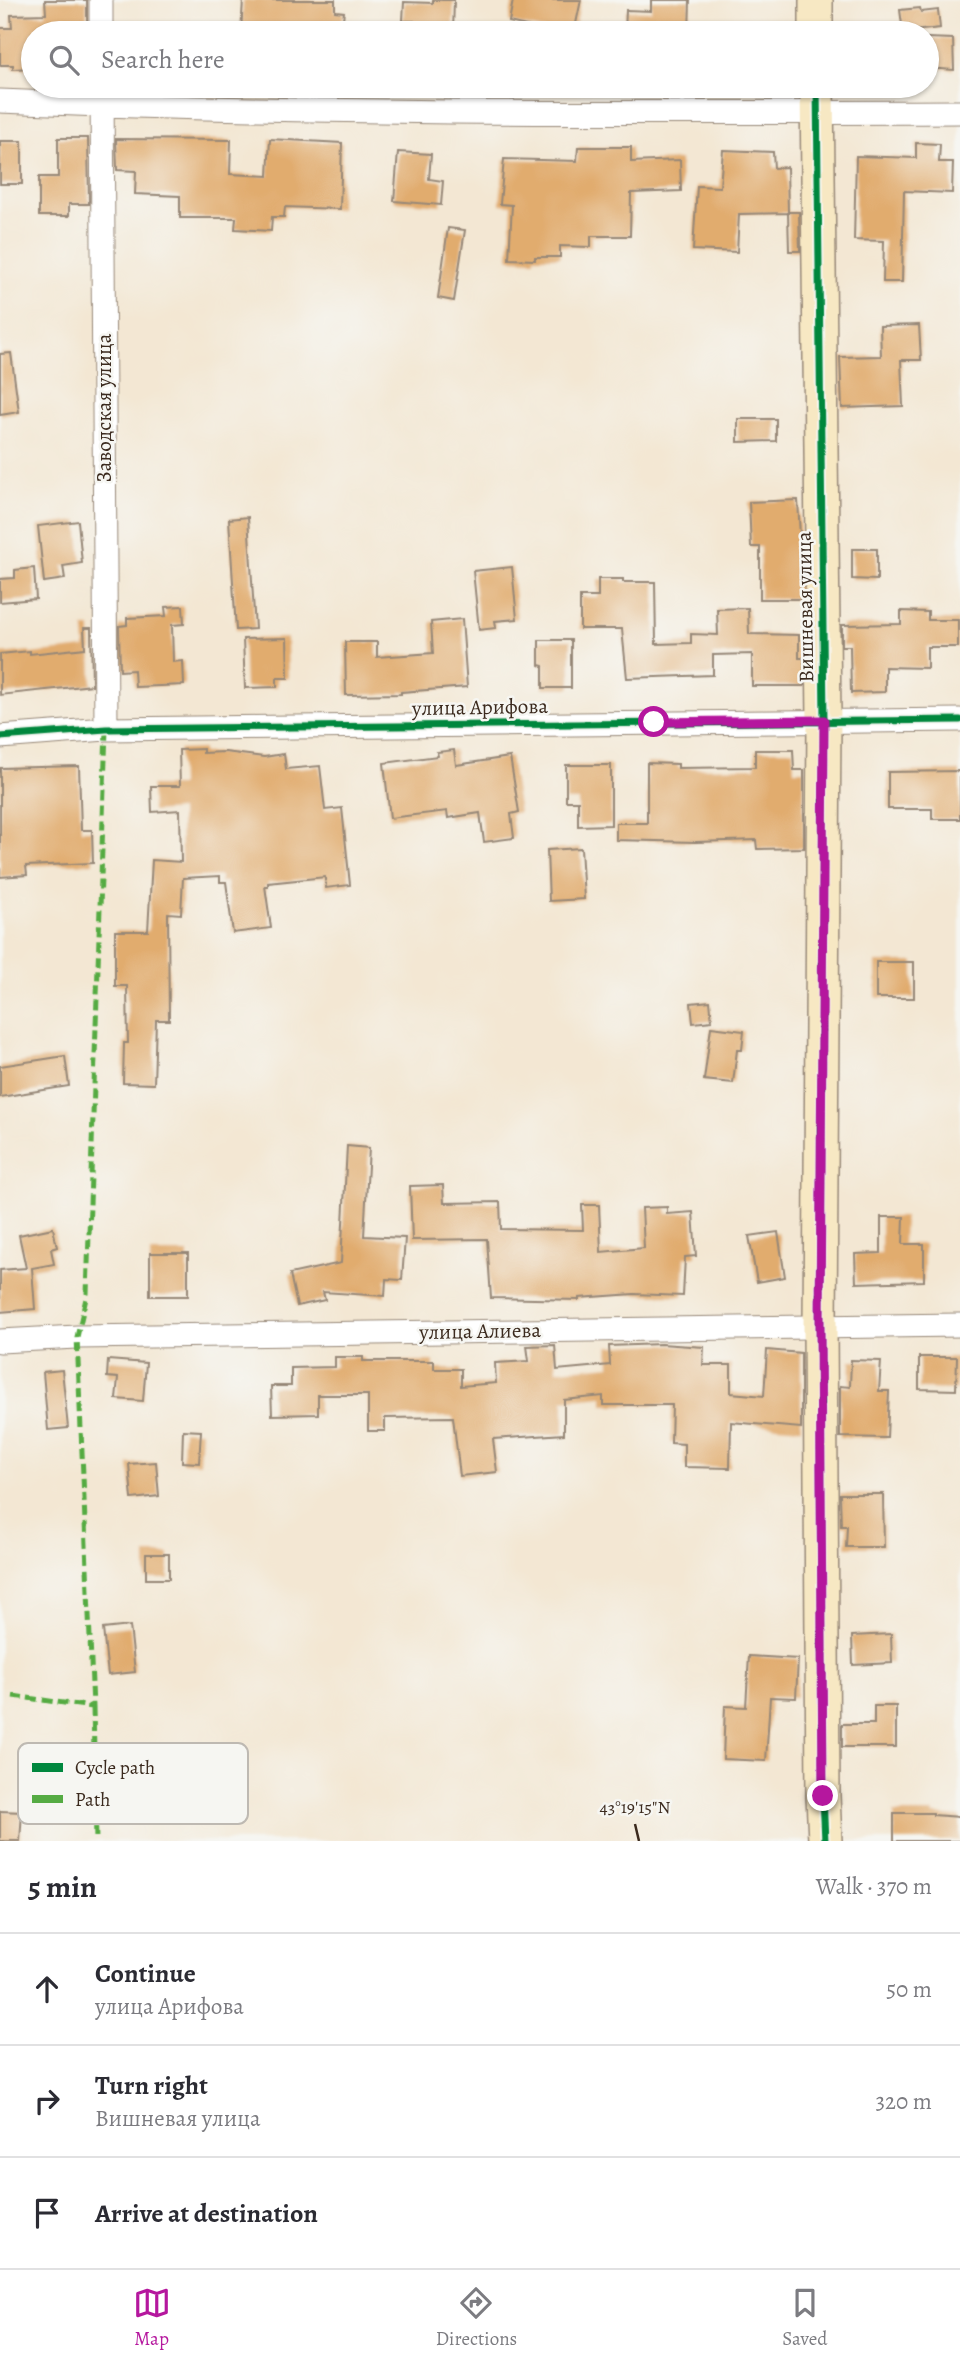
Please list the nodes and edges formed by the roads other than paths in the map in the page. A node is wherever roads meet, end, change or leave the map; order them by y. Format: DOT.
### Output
graph roads {
  1 [pos="101,0"];
  2 [pos="816,0"];
  3 [pos="101,21"];
  4 [pos="816,21"];
  5 [pos="61,98"];
  6 [pos="102,98"];
  7 [pos="144,98"];
  8 [pos="817,99"];
  9 [pos="0,101"];
  10 [pos="960,112"];
  11 [pos="960,719"];
  12 [pos="824,720"];
  13 [pos="106,729"];
  14 [pos="0,737"];
  15 [pos="960,1325"];
  16 [pos="820,1326"];
  17 [pos="0,1341"];
  18 [pos="825,1841"];
  1 -- 3 [label="street"];
  2 -- 4 [label="street"];
  5 -- 9 [label="street"];
  6 -- 13 [label="street, Заводская улица"];
  7 -- 8 [label="street"];
  8 -- 10 [label="street"];
  8 -- 12 [label="street, Вишневая улица"];
  11 -- 12 [label="street, улица Арифова"];
  12 -- 13 [label="street, улица Арифова"];
  12 -- 16 [label="street, Вишневая улица"];
  13 -- 14 [label="street, улица Арифова"];
  15 -- 16 [label="street, улица Алиева"];
  16 -- 17 [label="street, улица Алиева"];
  16 -- 18 [label="street, Вишневая улица"];
}
